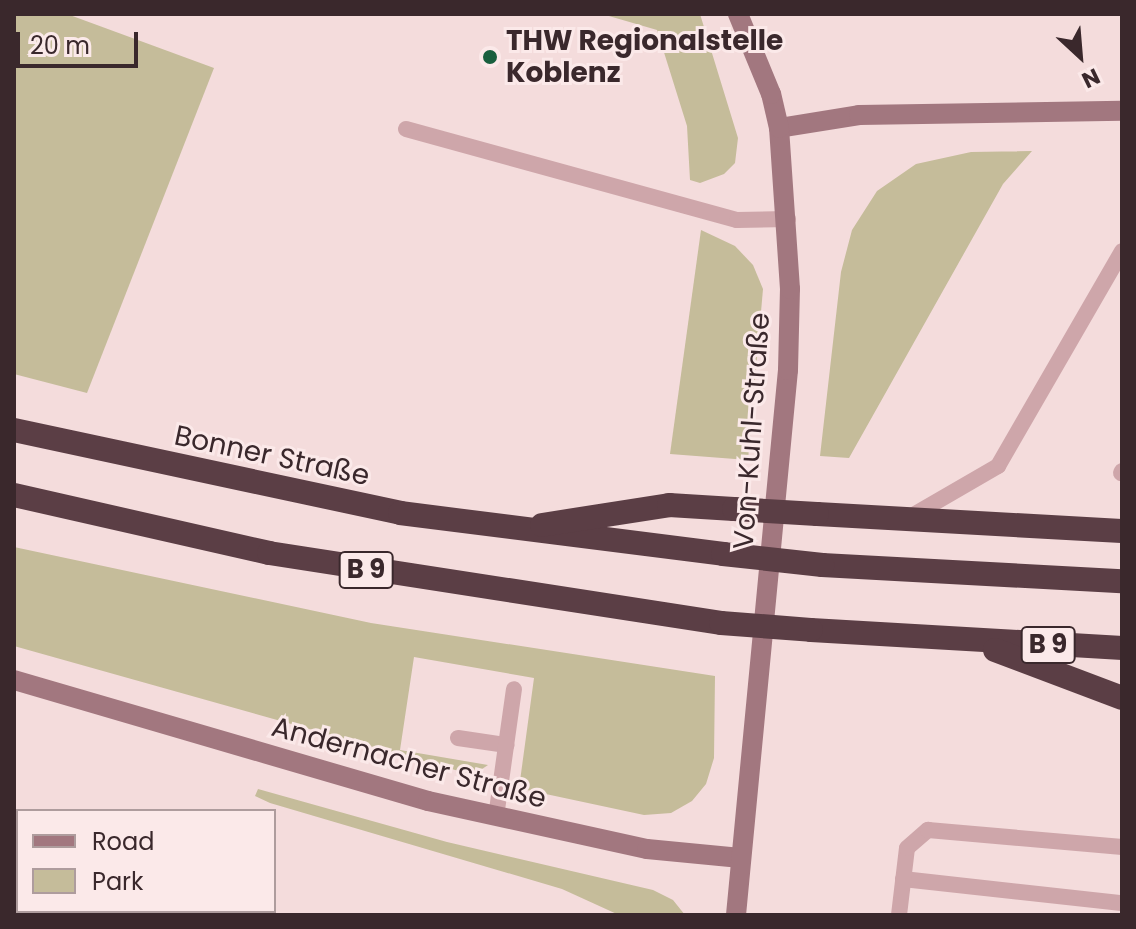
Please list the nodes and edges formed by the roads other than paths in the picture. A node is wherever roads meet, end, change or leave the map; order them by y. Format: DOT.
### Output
graph roads {
  1 [pos="738,14"];
  2 [pos="1122,111"];
  3 [pos="779,128"];
  4 [pos="406,129"];
  5 [pos="788,219"];
  6 [pos="1122,251"];
  7 [pos="14,430"];
  8 [pos="14,495"];
  9 [pos="907,519"];
  10 [pos="520,529"];
  11 [pos="1122,531"];
  12 [pos="1122,581"];
  13 [pos="974,642"];
  14 [pos="1122,648"];
  15 [pos="14,680"];
  16 [pos="514,689"];
  17 [pos="1122,698"];
  18 [pos="458,738"];
  19 [pos="506,745"];
  20 [pos="496,817"];
  21 [pos="1122,847"];
  22 [pos="741,858"];
  23 [pos="903,879"];
  24 [pos="1122,903"];
  25 [pos="736,915"];
  26 [pos="899,915"];
  1 -- 3 [label="street, Von-Kuhl-Straße"];
  2 -- 3 [label="street"];
  3 -- 5 [label="street, Von-Kuhl-Straße"];
  4 -- 5 [label="lane"];
  5 -- 22 [label="street, Von-Kuhl-Straße"];
  6 -- 9 [label="lane"];
  7 -- 10 [label="highway, Bonner Straße / B 9"];
  8 -- 13 [label="highway, B 9, bridge"];
  9 -- 10 [label="highway, bridge"];
  9 -- 11 [label="highway"];
  10 -- 12 [label="highway, B 9, bridge"];
  13 -- 14 [label="highway, B 9"];
  13 -- 17 [label="highway"];
  15 -- 20 [label="street, Andernacher Straße"];
  16 -- 19 [label="lane"];
  18 -- 19 [label="lane"];
  19 -- 20 [label="lane"];
  20 -- 22 [label="street, Andernacher Straße"];
  21 -- 23 [label="lane"];
  22 -- 25 [label="street"];
  23 -- 24 [label="lane"];
  23 -- 26 [label="lane"];
}
